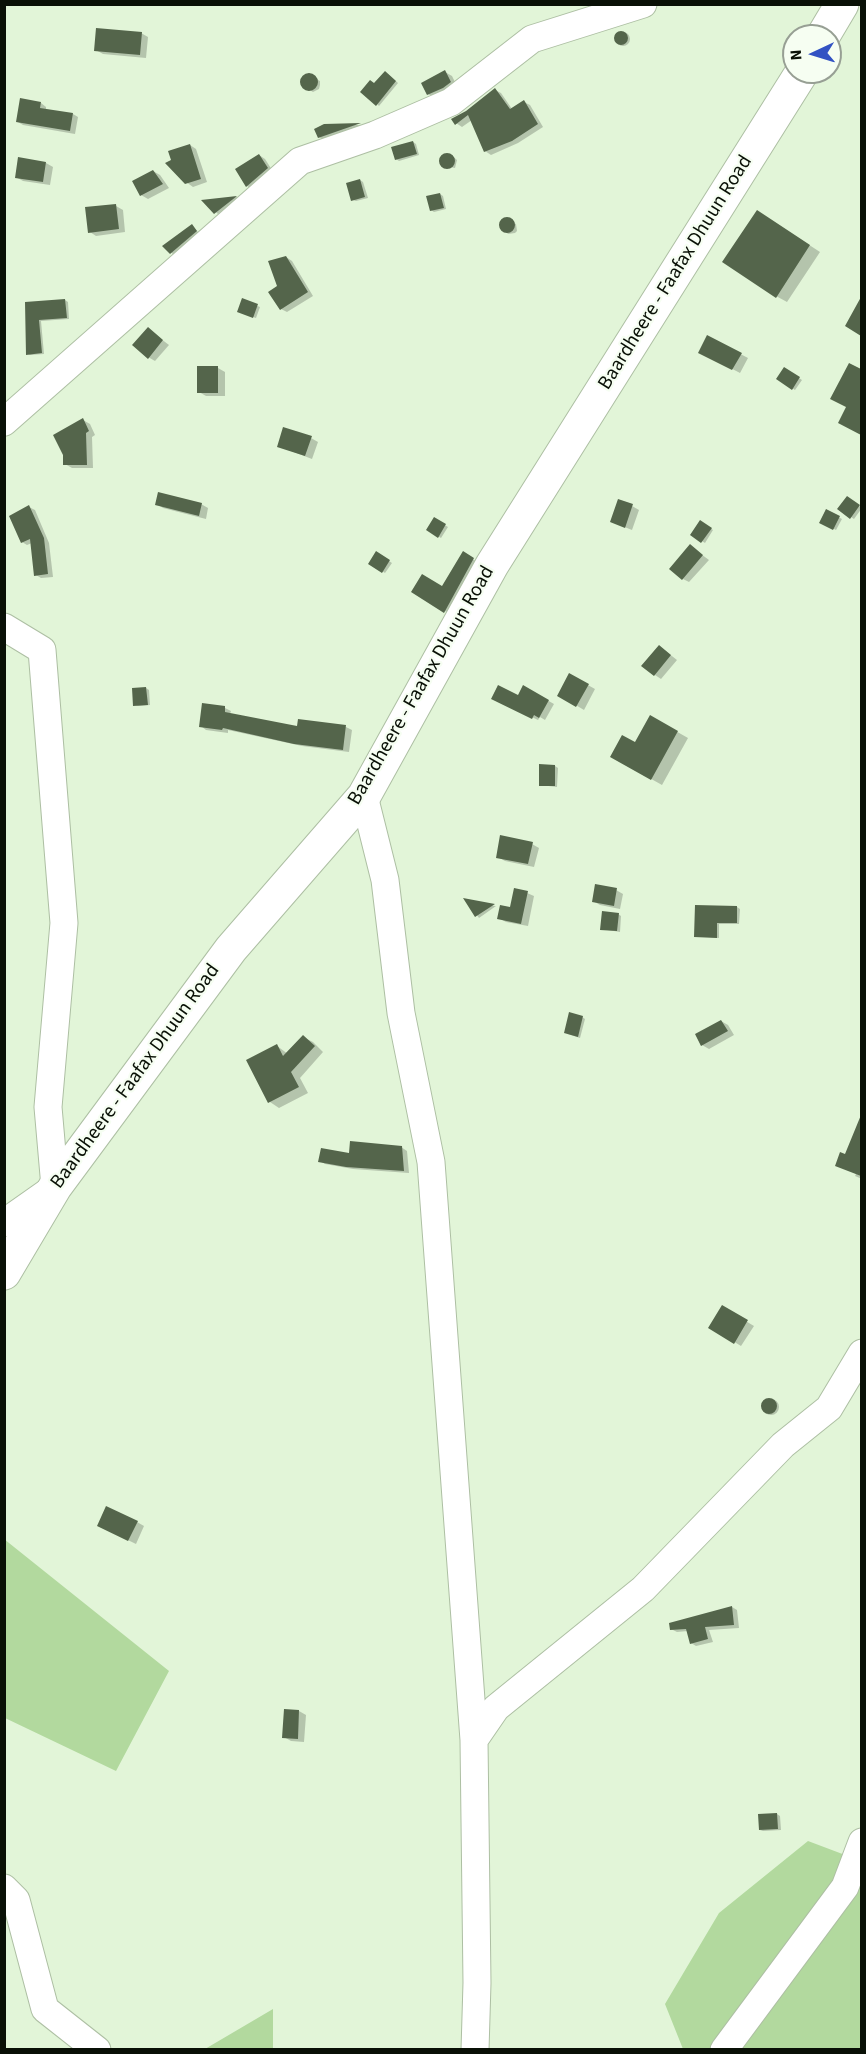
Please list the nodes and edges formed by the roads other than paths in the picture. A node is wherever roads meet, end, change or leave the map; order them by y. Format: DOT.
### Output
graph roads {
  1 [pos="644,4"];
  2 [pos="842,4"];
  3 [pos="831,24"];
  4 [pos="794,84"];
  5 [pos="4,422"];
  6 [pos="4,627"];
  7 [pos="364,796"];
  8 [pos="55,1187"];
  9 [pos="4,1223"];
  10 [pos="4,1273"];
  11 [pos="861,1353"];
  12 [pos="474,1740"];
  13 [pos="861,1842"];
  14 [pos="4,1888"];
  15 [pos="97,2049"];
  16 [pos="475,2049"];
  17 [pos="724,2049"];
  1 -- 5 [label="street"];
  2 -- 3 [label="main road"];
  4 -- 7 [label="main road, Baardheere - Faafax Dhuun Road"];
  6 -- 8 [label="street"];
  7 -- 8 [label="main road, Baardheere - Faafax Dhuun Road"];
  7 -- 12 [label="street"];
  8 -- 9 [label="street"];
  8 -- 10 [label="main road, Baardheere - Faafax Dhuun Road"];
  11 -- 12 [label="street"];
  12 -- 16 [label="street"];
  13 -- 17 [label="street"];
  14 -- 15 [label="street"];
}
